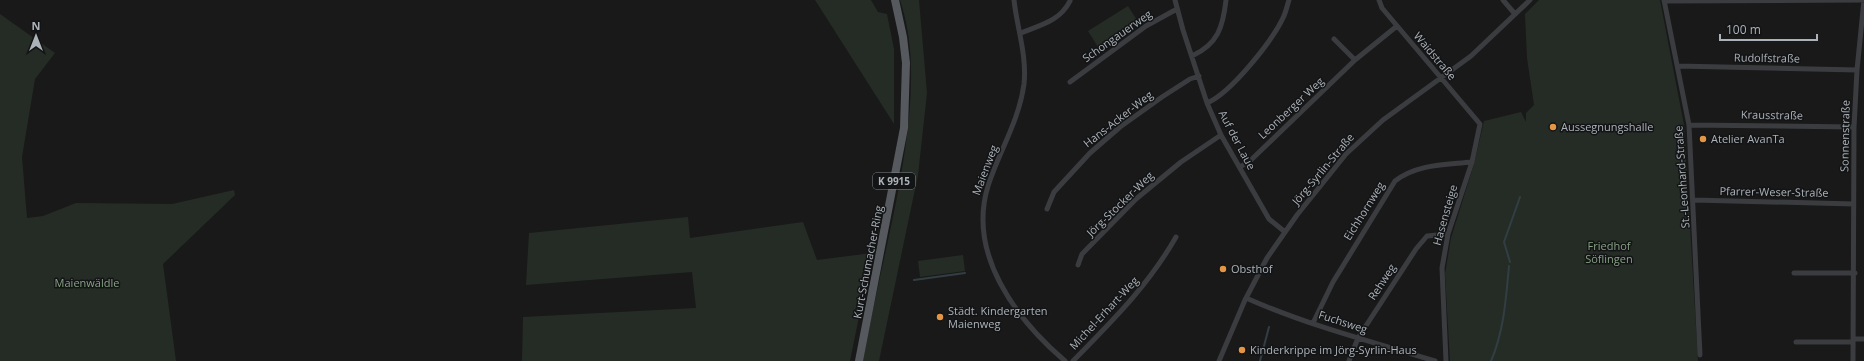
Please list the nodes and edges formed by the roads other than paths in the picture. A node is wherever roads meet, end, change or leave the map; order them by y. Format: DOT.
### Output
graph roads {
  1 [pos="895,0"];
  2 [pos="1014,0"];
  3 [pos="1070,0"];
  4 [pos="1175,0"];
  5 [pos="1226,0"];
  6 [pos="1289,0"];
  7 [pos="1379,0"];
  8 [pos="1503,0"];
  9 [pos="1530,0"];
  10 [pos="1664,0"];
  11 [pos="1864,0"];
  12 [pos="1177,9"];
  13 [pos="1515,14"];
  14 [pos="1396,26"];
  15 [pos="1021,33"];
  16 [pos="1334,39"];
  17 [pos="1192,56"];
  18 [pos="1355,60"];
  19 [pos="1677,66"];
  20 [pos="1857,70"];
  21 [pos="1198,76"];
  22 [pos="1440,78"];
  23 [pos="1070,82"];
  24 [pos="1207,103"];
  25 [pos="1480,124"];
  26 [pos="1689,125"];
  27 [pos="1854,127"];
  28 [pos="1220,135"];
  29 [pos="1472,162"];
  30 [pos="1240,167"];
  31 [pos="1694,200"];
  32 [pos="1854,204"];
  33 [pos="1047,209"];
  34 [pos="1285,232"];
  35 [pos="1448,234"];
  36 [pos="1176,238"];
  37 [pos="1078,265"];
  38 [pos="1794,273"];
  39 [pos="1855,273"];
  40 [pos="1246,298"];
  41 [pos="1313,323"];
  42 [pos="1358,338"];
  43 [pos="1864,339"];
  44 [pos="1854,340"];
  45 [pos="1796,342"];
  46 [pos="1700,355"];
  47 [pos="859,361"];
  48 [pos="1065,361"];
  49 [pos="1073,361"];
  50 [pos="1219,361"];
  51 [pos="1349,361"];
  52 [pos="1435,361"];
  53 [pos="1446,361"];
  54 [pos="1853,361"];
  1 -- 47 [label="main road, Kurt-Schumacher-Ring / K 9915"];
  2 -- 15 [label="street, Maienweg"];
  3 -- 15 [label="street"];
  4 -- 12 [label="street, Auf der Laue"];
  5 -- 17 [label="street"];
  6 -- 24 [label="street"];
  7 -- 14 [label="street, Waidstraße"];
  8 -- 13 [label="street"];
  9 -- 13 [label="street, Jörg-Syrlin-Straße"];
  10 -- 11 [label="street"];
  10 -- 19 [label="street, St.-Leonhard-Straße"];
  11 -- 20 [label="street, Sonnenstraße"];
  12 -- 17 [label="street, Auf der Laue"];
  12 -- 23 [label="street, Schongauerweg"];
  13 -- 22 [label="street, Jörg-Syrlin-Straße"];
  14 -- 18 [label="street, Leonberger Weg"];
  14 -- 22 [label="street, Waidstraße"];
  15 -- 48 [label="street, Maienweg"];
  16 -- 18 [label="street"];
  17 -- 21 [label="street, Auf der Laue"];
  18 -- 30 [label="street, Leonberger Weg"];
  19 -- 20 [label="street, Rudolfstraße"];
  19 -- 26 [label="street, St.-Leonhard-Straße"];
  20 -- 27 [label="street, Sonnenstraße"];
  21 -- 24 [label="street, Auf der Laue"];
  21 -- 33 [label="street, Hans-Acker-Weg"];
  22 -- 25 [label="street, Waidstraße"];
  22 -- 34 [label="street, Jörg-Syrlin-Straße"];
  24 -- 28 [label="street, Auf der Laue"];
  25 -- 29 [label="street, Hasensteige"];
  26 -- 27 [label="street, Krausstraße"];
  26 -- 31 [label="street, St.-Leonhard-Straße"];
  27 -- 32 [label="street, Sonnenstraße"];
  28 -- 30 [label="street, Auf der Laue"];
  28 -- 37 [label="street, Jörg-Stocker-Weg"];
  29 -- 35 [label="street, Hasensteige"];
  29 -- 41 [label="street, Eichhornweg"];
  30 -- 34 [label="street, Auf der Laue"];
  31 -- 32 [label="street, Pfarrer-Weser-Straße"];
  31 -- 46 [label="street, St.-Leonhard-Straße"];
  32 -- 39 [label="street, Sonnenstraße"];
  34 -- 40 [label="street, Jörg-Syrlin-Straße"];
  35 -- 42 [label="street, Rehweg"];
  35 -- 53 [label="street, Hasensteige"];
  36 -- 49 [label="street, Michel-Erhart-Weg"];
  38 -- 39 [label="street"];
  39 -- 44 [label="street, Sonnenstraße"];
  40 -- 41 [label="street, Fuchsweg"];
  40 -- 50 [label="street, Jörg-Syrlin-Straße"];
  41 -- 42 [label="street, Fuchsweg"];
  42 -- 51 [label="street, Rehweg"];
  42 -- 52 [label="street, Fuchsweg"];
  43 -- 44 [label="street"];
  44 -- 45 [label="street"];
  44 -- 54 [label="street, Sonnenstraße"];
}
